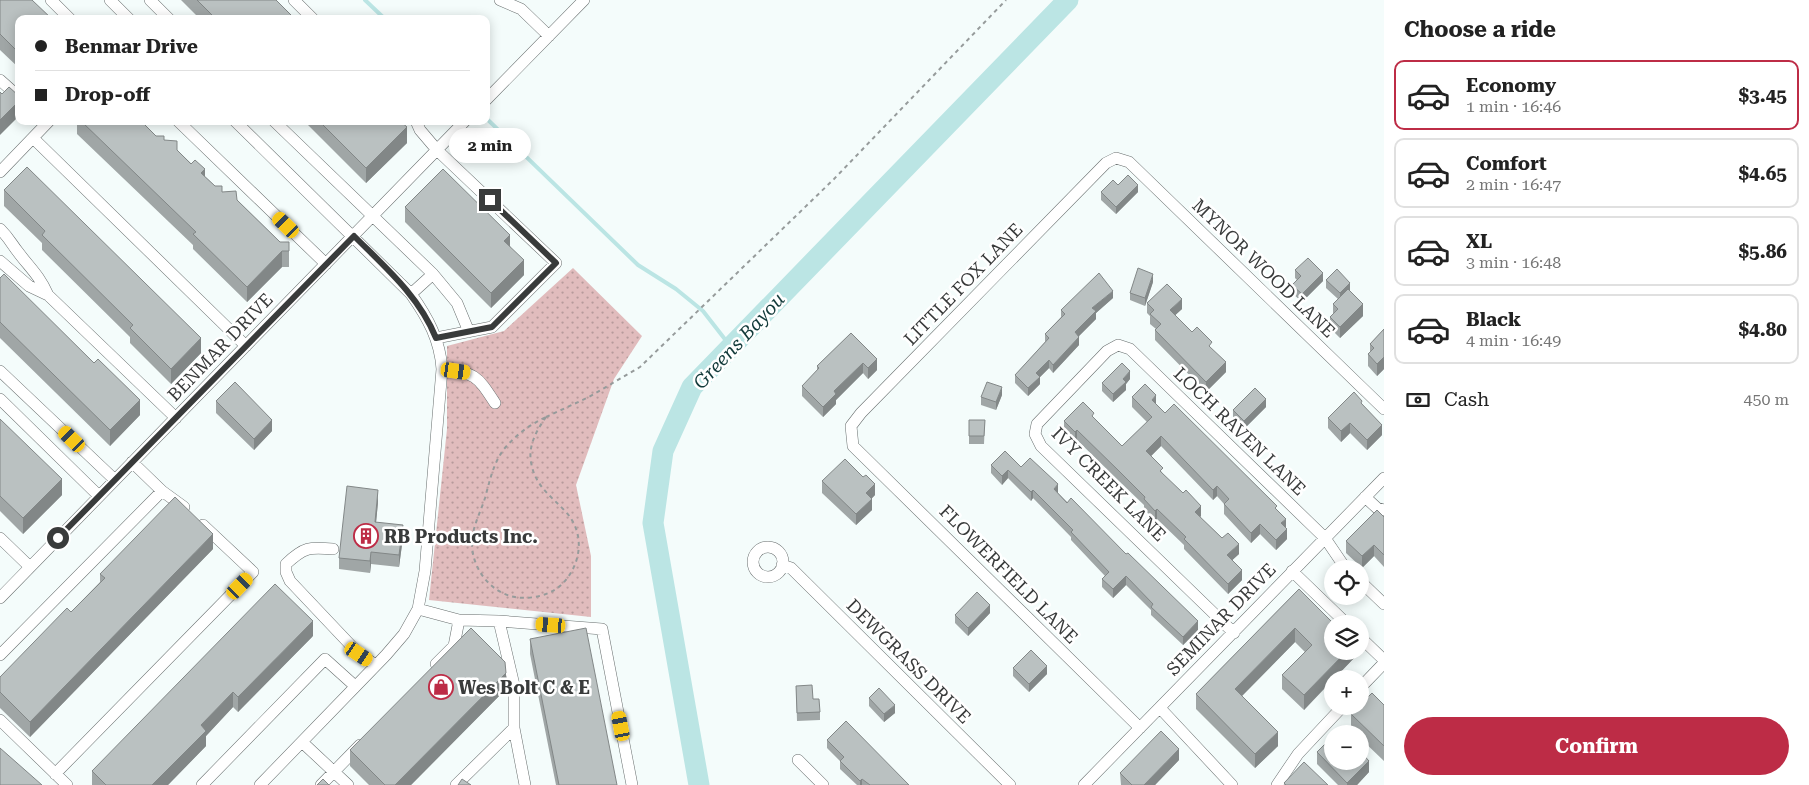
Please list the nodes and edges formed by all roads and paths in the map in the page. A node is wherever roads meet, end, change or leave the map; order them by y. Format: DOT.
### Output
graph roads {
  1 [pos="51,0"];
  2 [pos="110,0"];
  3 [pos="150,0"];
  4 [pos="294,0"];
  5 [pos="500,0"];
  6 [pos="584,0"];
  7 [pos="1006,0"];
  8 [pos="66,15"];
  9 [pos="125,15"];
  10 [pos="165,15"];
  11 [pos="309,15"];
  12 [pos="549,36"];
  13 [pos="0,80"];
  14 [pos="15,93"];
  15 [pos="490,96"];
  16 [pos="44,125"];
  17 [pos="182,125"];
  18 [pos="240,125"];
  19 [pos="278,125"];
  20 [pos="418,125"];
  21 [pos="461,125"];
  22 [pos="33,138"];
  23 [pos="437,150"];
  24 [pos="1116,158"];
  25 [pos="0,172"];
  26 [pos="371,217"];
  27 [pos="0,229"];
  28 [pos="354,236"];
  29 [pos="0,261"];
  30 [pos="326,264"];
  31 [pos="433,274"];
  32 [pos="411,294"];
  33 [pos="48,295"];
  34 [pos="469,332"];
  35 [pos="436,338"];
  36 [pos="246,346"];
  37 [pos="1130,349"];
  38 [pos="442,369"];
  39 [pos="0,370"];
  40 [pos="0,399"];
  41 [pos="495,403"];
  42 [pos="1384,409"];
  43 [pos="546,416"];
  44 [pos="176,418"];
  45 [pos="853,446"];
  46 [pos="132,462"];
  47 [pos="1384,478"];
  48 [pos="114,480"];
  49 [pos="162,491"];
  50 [pos="100,496"];
  51 [pos="1365,497"];
  52 [pos="1384,510"];
  53 [pos="441,537"];
  54 [pos="0,538"];
  55 [pos="1325,538"];
  56 [pos="472,540"];
  57 [pos="333,549"];
  58 [pos="1340,560"];
  59 [pos="782,565"];
  60 [pos="30,567"];
  61 [pos="1292,571"];
  62 [pos="1369,590"];
  63 [pos="0,598"];
  64 [pos="1384,604"];
  65 [pos="418,610"];
  66 [pos="1338,615"];
  67 [pos="459,620"];
  68 [pos="499,621"];
  69 [pos="1234,633"];
  70 [pos="1369,646"];
  71 [pos="0,655"];
  72 [pos="1384,662"];
  73 [pos="376,665"];
  74 [pos="427,674"];
  75 [pos="1369,678"];
  76 [pos="355,686"];
  77 [pos="1160,708"];
  78 [pos="1335,715"];
  79 [pos="0,720"];
  80 [pos="514,728"];
  81 [pos="1140,728"];
  82 [pos="368,736"];
  83 [pos="302,742"];
  84 [pos="798,760"];
  85 [pos="335,771"];
  86 [pos="55,774"];
  87 [pos="67,785"];
  88 [pos="202,785"];
  89 [pos="260,785"];
  90 [pos="321,785"];
  91 [pos="348,785"];
  92 [pos="456,785"];
  93 [pos="525,785"];
  94 [pos="632,785"];
  95 [pos="823,785"];
  96 [pos="1010,785"];
  97 [pos="1084,785"];
  98 [pos="1232,785"];
  99 [pos="1277,785"];
  1 -- 8 [label="street"];
  2 -- 9 [label="street"];
  3 -- 10 [label="street"];
  4 -- 11 [label="street"];
  5 -- 12 [label="street"];
  6 -- 12 [label="street"];
  7 -- 43 [label="path"];
  12 -- 15 [label="street"];
  13 -- 14 [label="street"];
  16 -- 22 [label="street"];
  17 -- 30 [label="street"];
  18 -- 28 [label="street"];
  19 -- 26 [label="street"];
  20 -- 23 [label="street"];
  21 -- 23 [label="street, BENMAR DRIVE"];
  22 -- 25 [label="street"];
  22 -- 36 [label="street"];
  23 -- 26 [label="street, BENMAR DRIVE"];
  23 -- 34 [label="street"];
  24 -- 42 [label="street, MYNOR WOOD LANE"];
  24 -- 45 [label="street, LITTLE FOX LANE"];
  26 -- 28 [label="street, BENMAR DRIVE"];
  26 -- 31 [label="street"];
  27 -- 33 [label="street"];
  28 -- 30 [label="street, BENMAR DRIVE"];
  28 -- 32 [label="street"];
  29 -- 33 [label="street"];
  30 -- 36 [label="street, BENMAR DRIVE"];
  31 -- 32 [label="street"];
  31 -- 34 [label="street"];
  32 -- 35 [label="street"];
  33 -- 44 [label="street"];
  34 -- 35 [label="street"];
  35 -- 38 [label="street"];
  36 -- 44 [label="street, BENMAR DRIVE"];
  37 -- 55 [label="street, LOCH RAVEN LANE"];
  37 -- 69 [label="street, IVY CREEK LANE"];
  38 -- 41 [label="street"];
  38 -- 65 [label="street"];
  39 -- 48 [label="street"];
  40 -- 50 [label="street"];
  43 -- 56 [label="path"];
  43 -- 56 [label="path"];
  44 -- 46 [label="street, BENMAR DRIVE"];
  45 -- 81 [label="street, FLOWERFIELD LANE"];
  46 -- 48 [label="street, BENMAR DRIVE"];
  46 -- 49 [label="street"];
  47 -- 51 [label="street, SEMINAR DRIVE"];
  48 -- 50 [label="street, BENMAR DRIVE"];
  49 -- 71 [label="street"];
  49 -- 86 [label="street"];
  50 -- 60 [label="street, BENMAR DRIVE"];
  51 -- 52 [label="street"];
  51 -- 55 [label="street, SEMINAR DRIVE"];
  53 -- 56 [label="path"];
  54 -- 60 [label="street"];
  55 -- 58 [label="street, LOCH RAVEN LANE"];
  55 -- 61 [label="street, SEMINAR DRIVE"];
  57 -- 73 [label="street"];
  59 -- 96 [label="street, DEWGRASS DRIVE"];
  60 -- 63 [label="street, BENMAR DRIVE"];
  61 -- 66 [label="street"];
  61 -- 69 [label="street, SEMINAR DRIVE"];
  62 -- 64 [label="street"];
  65 -- 67 [label="street"];
  65 -- 73 [label="street"];
  67 -- 68 [label="street"];
  67 -- 74 [label="street"];
  68 -- 80 [label="street"];
  68 -- 94 [label="street"];
  69 -- 77 [label="street, SEMINAR DRIVE"];
  70 -- 72 [label="street"];
  72 -- 75 [label="street"];
  73 -- 76 [label="street"];
  76 -- 83 [label="street"];
  76 -- 88 [label="street"];
  77 -- 81 [label="street, SEMINAR DRIVE"];
  77 -- 98 [label="street"];
  78 -- 99 [label="street"];
  79 -- 86 [label="street"];
  80 -- 92 [label="street"];
  80 -- 93 [label="street"];
  81 -- 97 [label="street, SEMINAR DRIVE"];
  82 -- 85 [label="street"];
  83 -- 85 [label="street"];
  83 -- 89 [label="street"];
  84 -- 95 [label="street"];
  85 -- 90 [label="street"];
  85 -- 91 [label="street"];
  86 -- 87 [label="street"];
}
